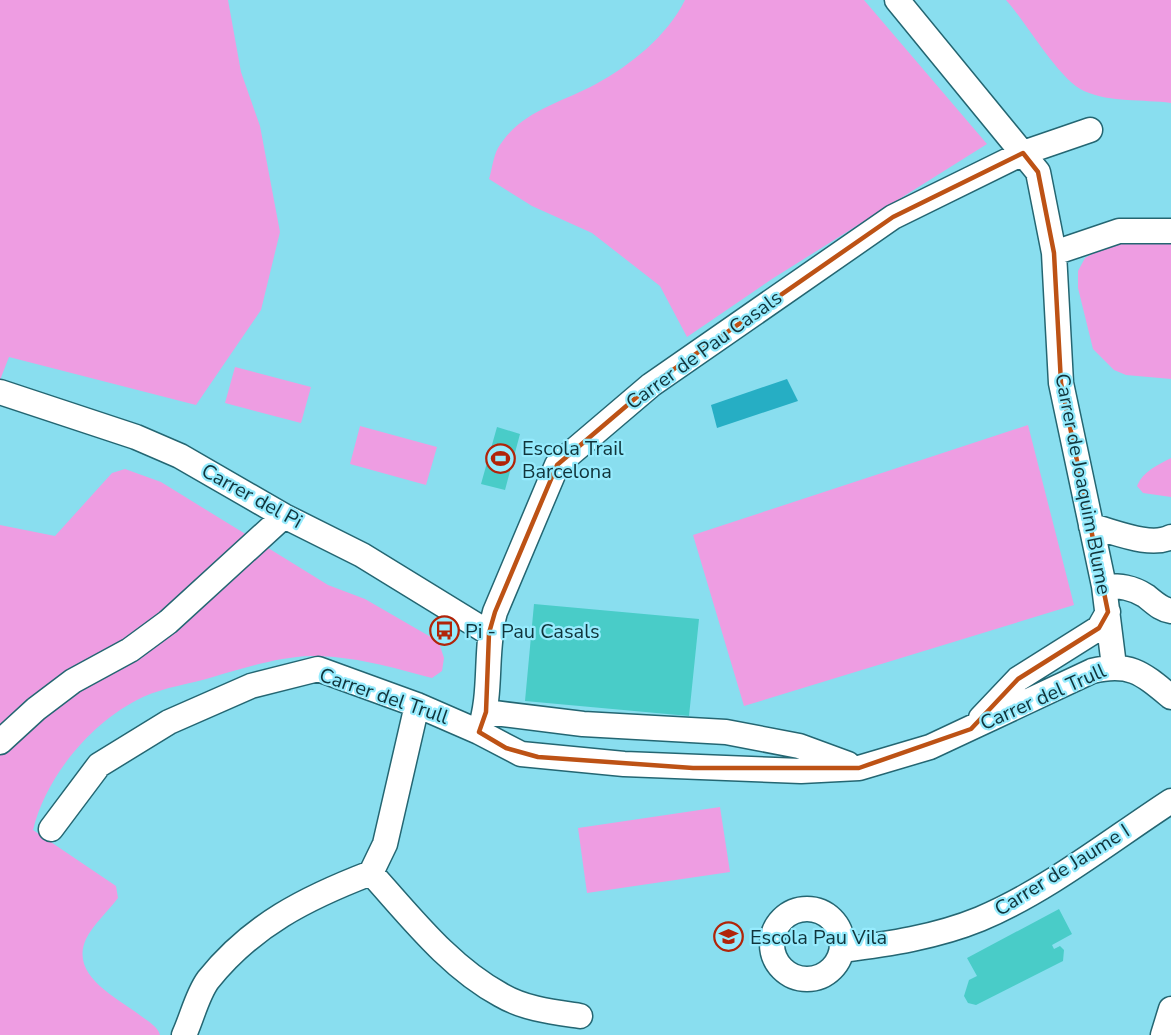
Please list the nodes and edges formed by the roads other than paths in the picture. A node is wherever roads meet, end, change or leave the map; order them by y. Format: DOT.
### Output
graph roads {
  1 [pos="897,0"];
  2 [pos="1090,130"];
  3 [pos="1023,153"];
  4 [pos="1171,231"];
  5 [pos="1054,254"];
  6 [pos="0,392"];
  7 [pos="284,516"];
  8 [pos="1091,526"];
  9 [pos="1171,537"];
  10 [pos="1104,586"];
  11 [pos="1171,611"];
  12 [pos="1108,612"];
  13 [pos="489,633"];
  14 [pos="1114,666"];
  15 [pos="1171,697"];
  16 [pos="417,705"];
  17 [pos="483,722"];
  18 [pos="971,729"];
  19 [pos="0,741"];
  20 [pos="859,768"];
  21 [pos="1171,801"];
  22 [pos="51,829"];
  23 [pos="370,873"];
  24 [pos="842,950"];
  25 [pos="1171,1010"];
  26 [pos="580,1016"];
  27 [pos="184,1035"];
  28 [pos="1163,1035"];
  1 -- 3 [label="street, Carrer de Joaquim Blume"];
  2 -- 3 [label="street, Carrer de Pau Casals"];
  3 -- 5 [label="street, Carrer de Joaquim Blume"];
  3 -- 13 [label="street, Carrer de Pau Casals"];
  4 -- 5 [label="street"];
  5 -- 8 [label="street, Carrer de Joaquim Blume"];
  6 -- 7 [label="street, Carrer del Pi"];
  7 -- 13 [label="street, Carrer del Pi"];
  7 -- 19 [label="street"];
  8 -- 9 [label="street"];
  8 -- 10 [label="street, Carrer de Joaquim Blume"];
  10 -- 11 [label="street"];
  10 -- 12 [label="street, Carrer de Joaquim Blume"];
  12 -- 14 [label="street, Carrer de Joaquim Blume"];
  12 -- 18 [label="street, Carrer del Trull"];
  13 -- 17 [label="street, Carrer de Pau Casals"];
  14 -- 15 [label="street"];
  14 -- 18 [label="street, Carrer del Trull"];
  16 -- 17 [label="street, Carrer del Trull"];
  16 -- 22 [label="street, Carrer del Trull"];
  16 -- 23 [label="street"];
  17 -- 20 [label="street, Carrer del Trull"];
  17 -- 20 [label="street, Carrer del Trull"];
  18 -- 20 [label="street, Carrer del Trull"];
  21 -- 24 [label="street, Carrer de Jaume I"];
  23 -- 26 [label="street"];
  23 -- 27 [label="street"];
  25 -- 28 [label="street"];
}
